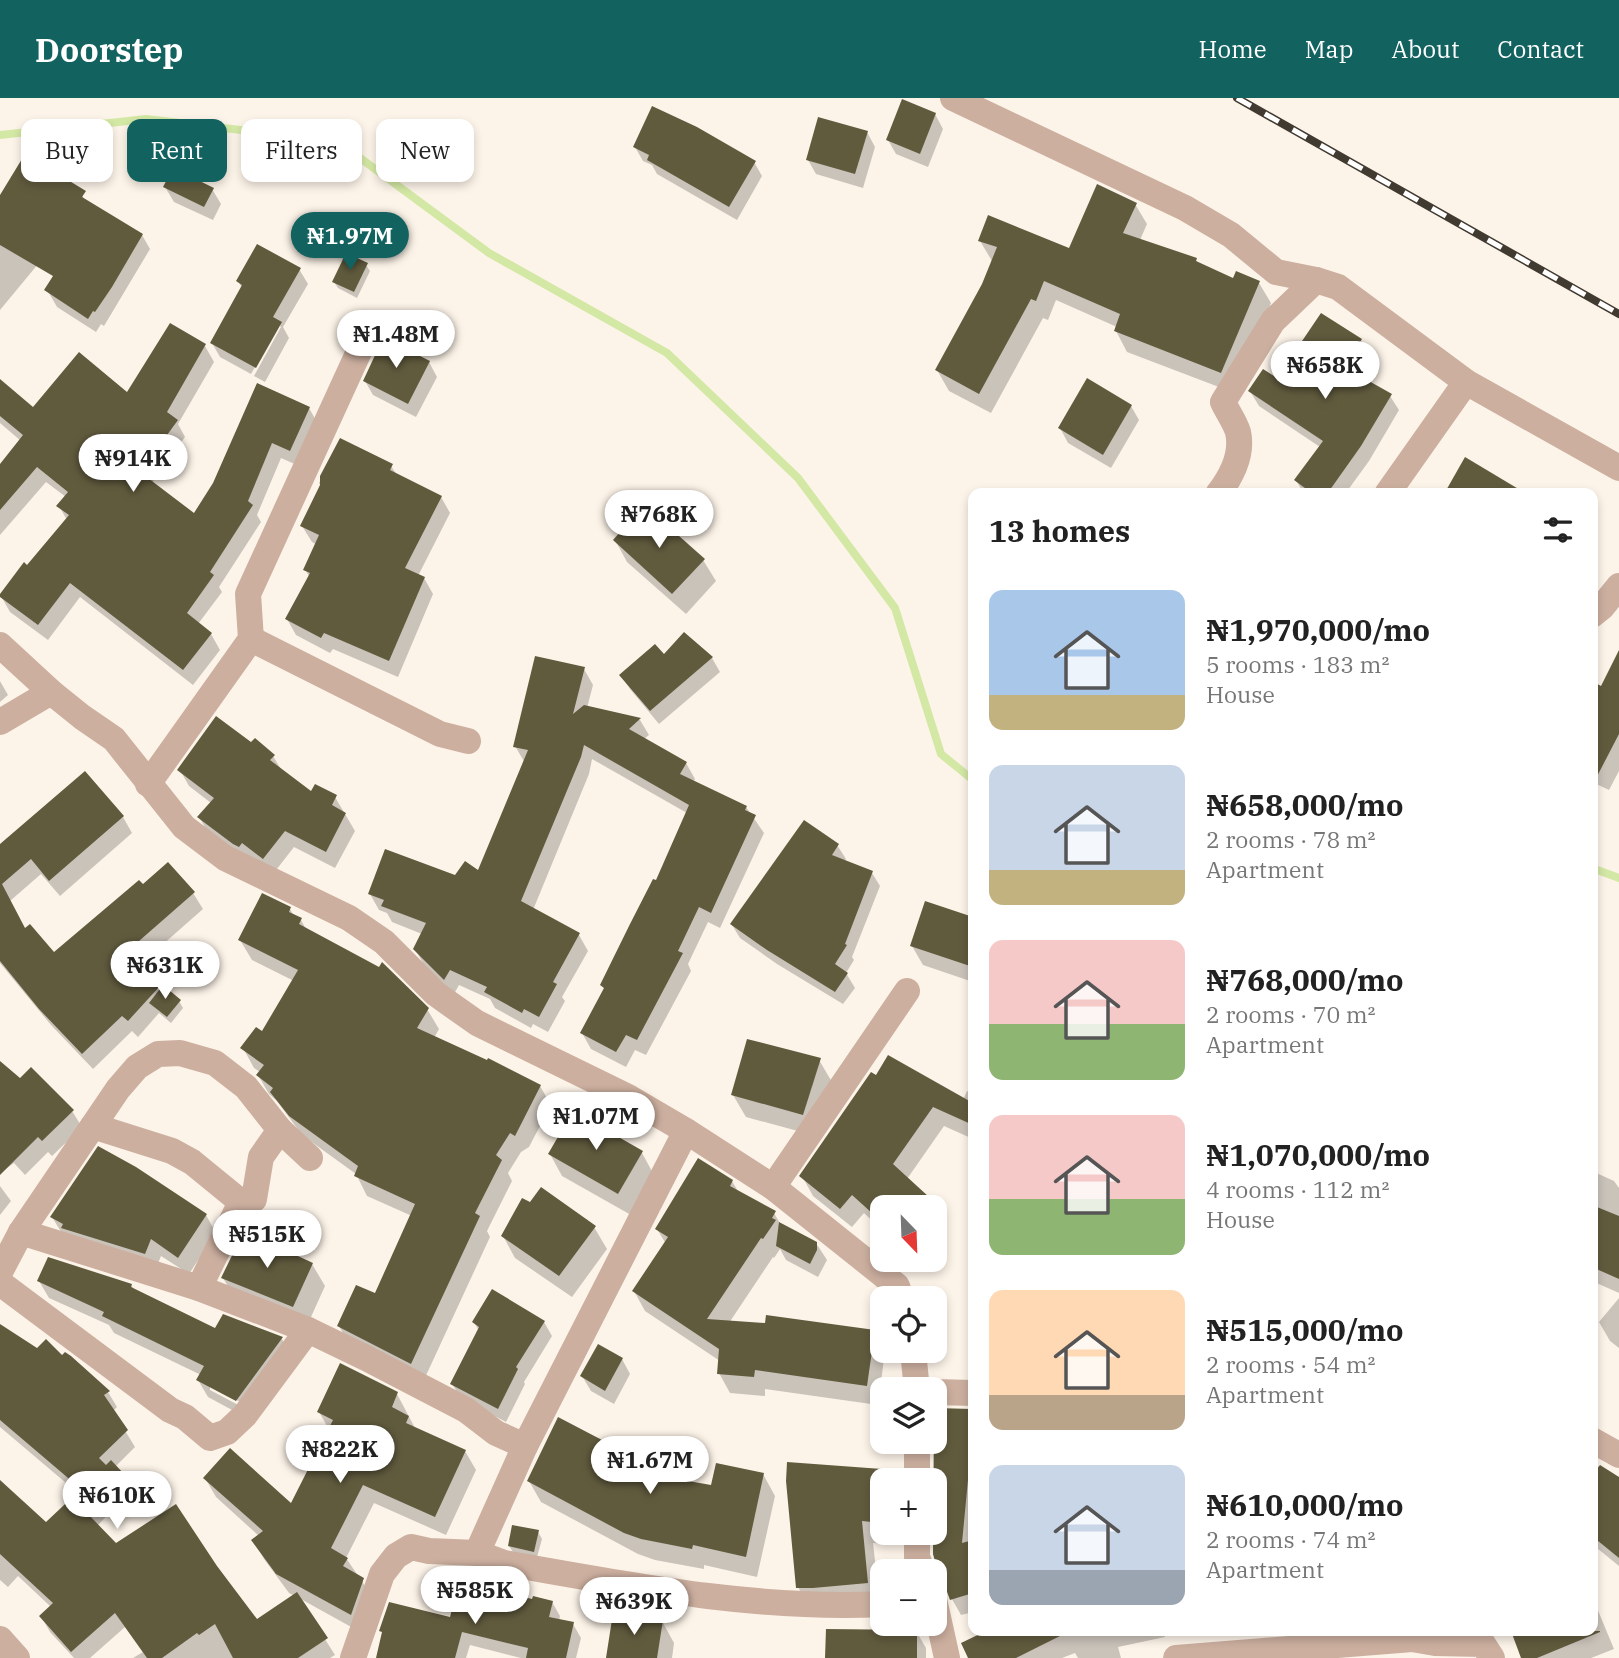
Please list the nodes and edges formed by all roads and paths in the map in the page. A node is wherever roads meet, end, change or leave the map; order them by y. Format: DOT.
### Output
graph roads {
  1 [pos="953,98"];
  2 [pos="1316,280"];
  3 [pos="362,345"];
  4 [pos="1466,382"];
  5 [pos="1619,468"];
  6 [pos="1222,488"];
  7 [pos="1391,488"];
  8 [pos="1619,586"];
  9 [pos="1598,610"];
  10 [pos="251,639"];
  11 [pos="0,645"];
  12 [pos="51,692"];
  13 [pos="0,722"];
  14 [pos="467,741"];
  15 [pos="148,784"];
  16 [pos="907,991"];
  17 [pos="93,1126"];
  18 [pos="280,1130"];
  19 [pos="687,1131"];
  20 [pos="310,1158"];
  21 [pos="773,1187"];
  22 [pos="241,1202"];
  23 [pos="21,1232"];
  24 [pos="0,1272"];
  25 [pos="0,1283"];
  26 [pos="897,1286"];
  27 [pos="200,1288"];
  28 [pos="308,1330"];
  29 [pos="947,1392"];
  30 [pos="968,1393"];
  31 [pos="1598,1443"];
  32 [pos="525,1446"];
  33 [pos="1619,1455"];
  34 [pos="477,1553"];
  35 [pos="870,1605"];
  36 [pos="942,1636"];
  37 [pos="0,1639"];
  38 [pos="17,1658"];
  39 [pos="353,1658"];
  40 [pos="947,1658"];
  41 [pos="1176,1658"];
  42 [pos="1492,1658"];
  1 -- 2 [label="street"];
  2 -- 4 [label="street"];
  2 -- 6 [label="street"];
  3 -- 10 [label="street"];
  4 -- 5 [label="street"];
  4 -- 7 [label="street"];
  8 -- 9 [label="street"];
  10 -- 14 [label="street"];
  10 -- 15 [label="street"];
  11 -- 12 [label="street"];
  12 -- 13 [label="street"];
  12 -- 15 [label="street"];
  15 -- 19 [label="street"];
  16 -- 21 [label="street"];
  17 -- 18 [label="street"];
  17 -- 22 [label="street"];
  17 -- 23 [label="street"];
  18 -- 20 [label="street"];
  18 -- 22 [label="street"];
  19 -- 21 [label="street"];
  19 -- 32 [label="street"];
  21 -- 26 [label="street"];
  22 -- 27 [label="street"];
  23 -- 24 [label="street"];
  23 -- 27 [label="street"];
  25 -- 28 [label="street"];
  27 -- 28 [label="street"];
  28 -- 32 [label="street"];
  29 -- 30 [label="street"];
  31 -- 33 [label="street"];
  32 -- 34 [label="street"];
  34 -- 35 [label="street"];
  34 -- 39 [label="street"];
  36 -- 40 [label="street"];
  37 -- 38 [label="street"];
  41 -- 42 [label="street"];
}
